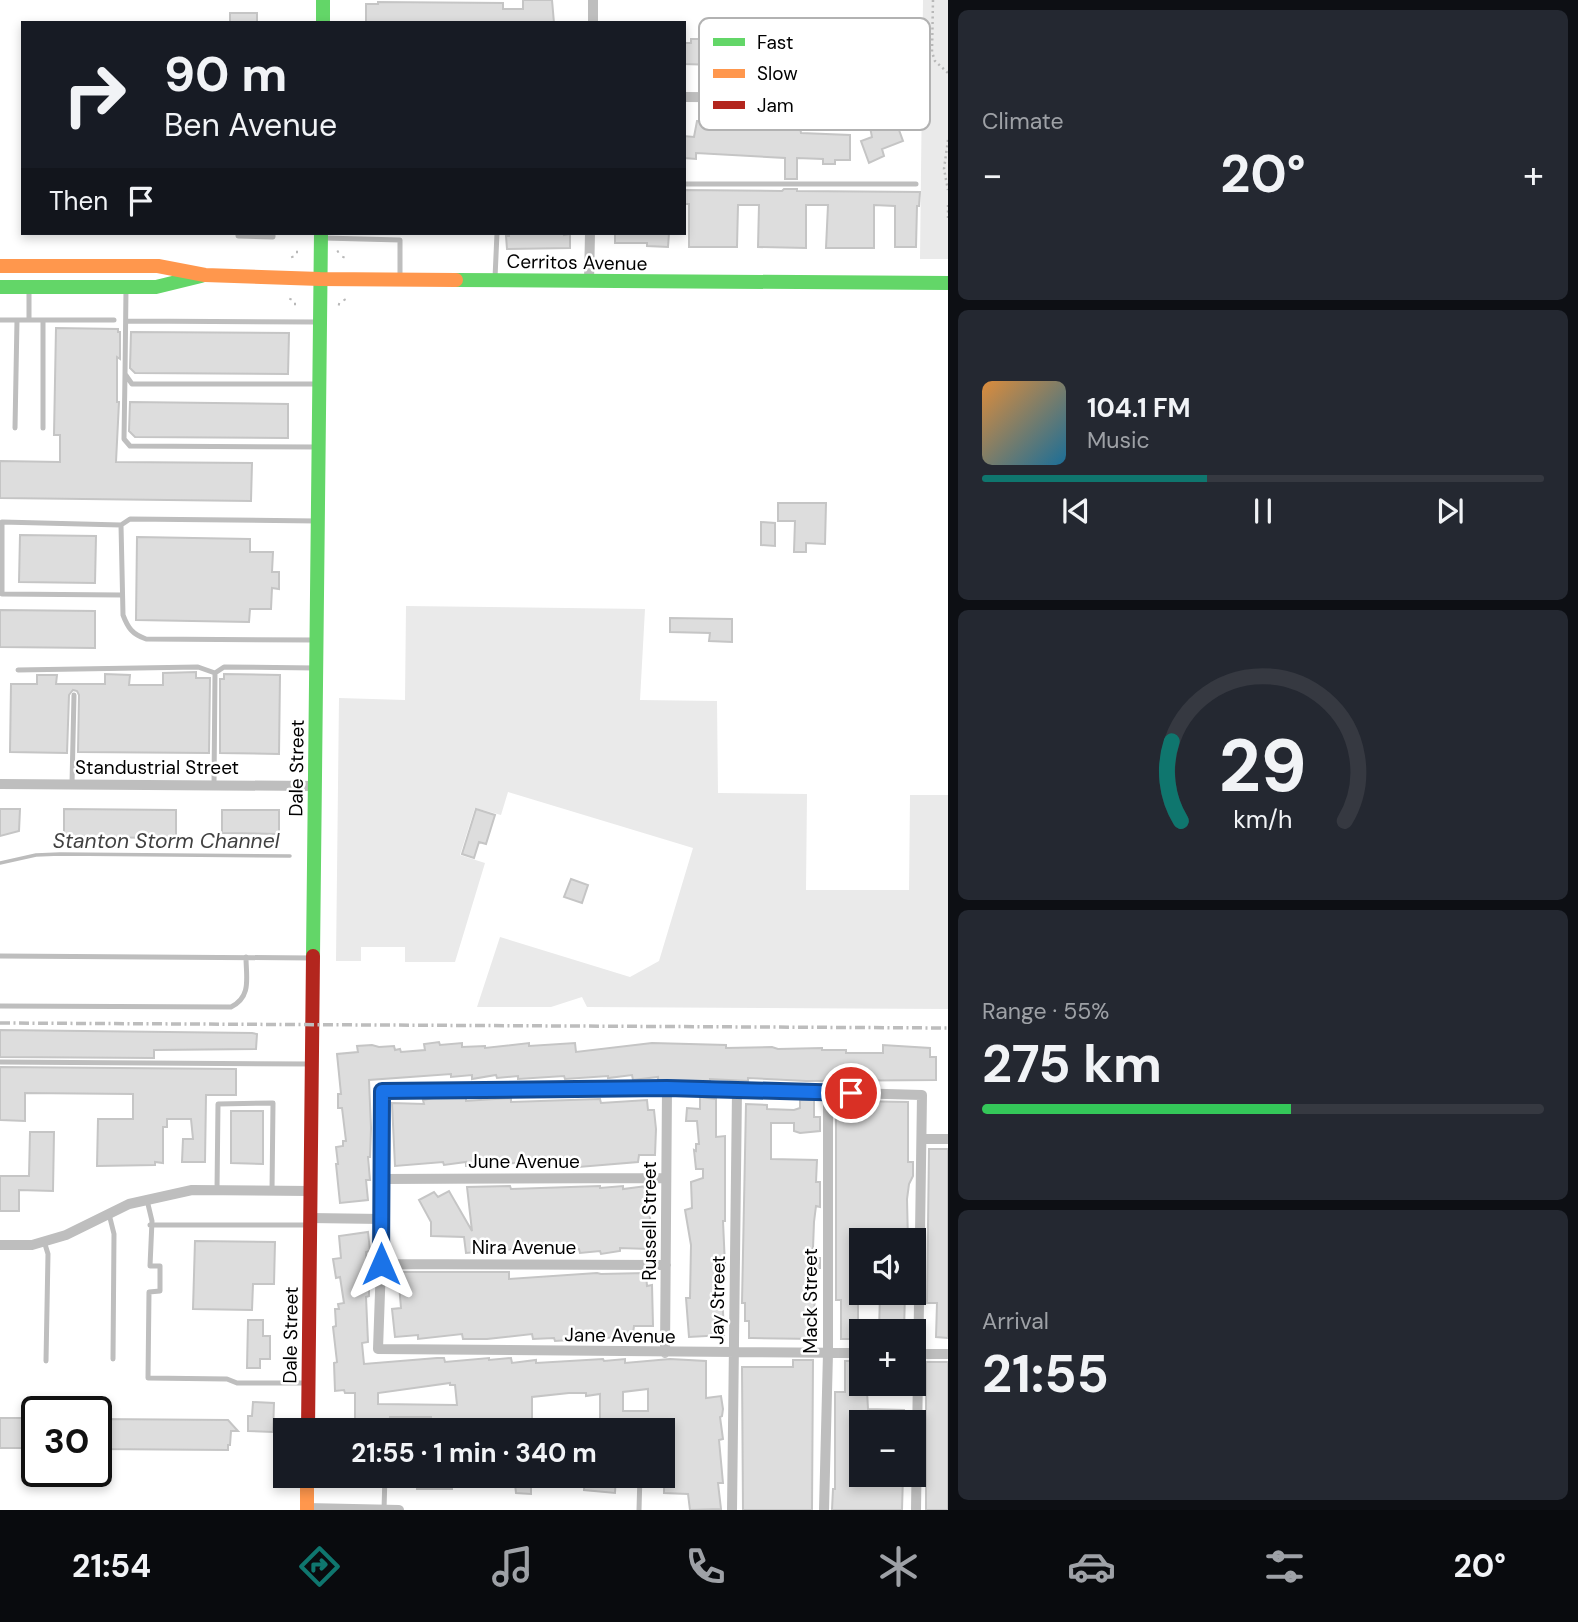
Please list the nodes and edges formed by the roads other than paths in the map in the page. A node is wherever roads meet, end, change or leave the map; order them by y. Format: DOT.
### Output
graph roads {
  1 [pos="323,0"];
  2 [pos="593,0"];
  3 [pos="323,21"];
  4 [pos="593,21"];
  5 [pos="686,184"];
  6 [pos="916,184"];
  7 [pos="238,235"];
  8 [pos="273,235"];
  9 [pos="321,235"];
  10 [pos="497,235"];
  11 [pos="590,235"];
  12 [pos="0,266"];
  13 [pos="205,275"];
  14 [pos="320,279"];
  15 [pos="400,280"];
  16 [pos="494,281"];
  17 [pos="589,282"];
  18 [pos="948,283"];
  19 [pos="0,287"];
  20 [pos="29,287"];
  21 [pos="126,287"];
  22 [pos="0,320"];
  23 [pos="17,320"];
  24 [pos="29,320"];
  25 [pos="43,320"];
  26 [pos="114,320"];
  27 [pos="126,321"];
  28 [pos="320,322"];
  29 [pos="125,374"];
  30 [pos="319,384"];
  31 [pos="15,428"];
  32 [pos="43,428"];
  33 [pos="318,447"];
  34 [pos="317,521"];
  35 [pos="121,524"];
  36 [pos="121,595"];
  37 [pos="316,640"];
  38 [pos="316,668"];
  39 [pos="18,670"];
  40 [pos="215,673"];
  41 [pos="74,695"];
  42 [pos="0,784"];
  43 [pos="72,784"];
  44 [pos="214,785"];
  45 [pos="315,786"];
  46 [pos="0,956"];
  47 [pos="246,957"];
  48 [pos="313,958"];
  49 [pos="0,1006"];
  50 [pos="0,1062"];
  51 [pos="312,1064"];
  52 [pos="667,1088"];
  53 [pos="737,1090"];
  54 [pos="828,1092"];
  55 [pos="923,1139"];
  56 [pos="948,1139"];
  57 [pos="666,1178"];
  58 [pos="382,1179"];
  59 [pos="217,1190"];
  60 [pos="272,1191"];
  61 [pos="310,1191"];
  62 [pos="147,1200"];
  63 [pos="109,1214"];
  64 [pos="382,1219"];
  65 [pos="310,1222"];
  66 [pos="150,1225"];
  67 [pos="44,1241"];
  68 [pos="0,1245"];
  69 [pos="381,1264"];
  70 [pos="666,1265"];
  71 [pos="917,1319"];
  72 [pos="734,1352"];
  73 [pos="665,1353"];
  74 [pos="828,1353"];
  75 [pos="849,1353"];
  76 [pos="926,1354"];
  77 [pos="948,1354"];
  78 [pos="113,1359"];
  79 [pos="46,1362"];
  80 [pos="308,1383"];
  81 [pos="916,1396"];
  82 [pos="308,1418"];
  83 [pos="307,1488"];
  84 [pos="385,1488"];
  85 [pos="640,1488"];
  86 [pos="307,1509"];
  87 [pos="345,1510"];
  88 [pos="384,1510"];
  89 [pos="399,1510"];
  90 [pos="639,1510"];
  91 [pos="732,1510"];
  92 [pos="824,1510"];
  93 [pos="916,1510"];
  1 -- 3 [label="street"];
  2 -- 4 [label="street"];
  5 -- 6 [label="lane"];
  7 -- 8 [label="lane"];
  9 -- 14 [label="street, Dale Street"];
  9 -- 15 [label="lane"];
  10 -- 16 [label="lane"];
  11 -- 17 [label="street"];
  12 -- 13 [label="street, Cerritos Avenue"];
  13 -- 14 [label="street, Cerritos Avenue"];
  13 -- 21 [label="street, Cerritos Avenue"];
  14 -- 15 [label="street, Cerritos Avenue"];
  14 -- 28 [label="street, Dale Street"];
  15 -- 16 [label="street, Cerritos Avenue"];
  16 -- 17 [label="street, Cerritos Avenue"];
  17 -- 18 [label="street, Cerritos Avenue"];
  19 -- 20 [label="street, Cerritos Avenue"];
  20 -- 21 [label="street, Cerritos Avenue"];
  20 -- 24 [label="lane"];
  21 -- 27 [label="lane"];
  22 -- 23 [label="lane"];
  23 -- 24 [label="lane"];
  23 -- 31 [label="lane"];
  24 -- 25 [label="lane"];
  25 -- 26 [label="lane"];
  25 -- 32 [label="lane"];
  27 -- 28 [label="lane"];
  27 -- 29 [label="lane"];
  28 -- 30 [label="street, Dale Street"];
  29 -- 30 [label="lane"];
  29 -- 33 [label="lane"];
  30 -- 33 [label="street, Dale Street"];
  33 -- 34 [label="street, Dale Street"];
  34 -- 35 [label="lane"];
  34 -- 37 [label="street, Dale Street"];
  35 -- 36 [label="lane"];
  35 -- 36 [label="lane"];
  36 -- 37 [label="lane"];
  37 -- 38 [label="street, Dale Street"];
  38 -- 40 [label="lane"];
  38 -- 45 [label="street, Dale Street"];
  39 -- 40 [label="lane"];
  40 -- 44 [label="lane"];
  41 -- 43 [label="lane"];
  42 -- 43 [label="street, Standustrial Street"];
  43 -- 44 [label="street, Standustrial Street"];
  44 -- 45 [label="street, Standustrial Street"];
  45 -- 48 [label="street, Dale Street"];
  46 -- 47 [label="lane"];
  47 -- 48 [label="lane"];
  47 -- 49 [label="lane"];
  48 -- 51 [label="street, Dale Street"];
  50 -- 51 [label="lane"];
  51 -- 61 [label="street, Dale Street"];
  52 -- 53 [label="street"];
  52 -- 57 [label="street, Russell Street"];
  52 -- 58 [label="street"];
  53 -- 54 [label="street"];
  53 -- 72 [label="street, Jay Street"];
  54 -- 55 [label="street"];
  54 -- 74 [label="street, Mack Street"];
  55 -- 56 [label="street"];
  55 -- 71 [label="street"];
  57 -- 58 [label="street, June Avenue"];
  57 -- 70 [label="street, Russell Street"];
  58 -- 64 [label="street"];
  59 -- 60 [label="street"];
  59 -- 60 [label="lane"];
  59 -- 62 [label="street"];
  60 -- 61 [label="street"];
  61 -- 65 [label="street, Dale Street"];
  62 -- 63 [label="street"];
  62 -- 66 [label="lane"];
  63 -- 67 [label="street"];
  63 -- 78 [label="lane"];
  64 -- 65 [label="street"];
  64 -- 69 [label="street"];
  65 -- 66 [label="lane"];
  65 -- 80 [label="street, Dale Street"];
  66 -- 80 [label="lane"];
  67 -- 68 [label="street"];
  67 -- 79 [label="lane"];
  69 -- 70 [label="street, Nira Avenue"];
  69 -- 73 [label="street, Jane Avenue"];
  70 -- 73 [label="street, Russell Street"];
  72 -- 73 [label="street, Jane Avenue"];
  72 -- 74 [label="street, Jane Avenue"];
  72 -- 91 [label="street, Jay Street"];
  74 -- 75 [label="street, Jane Avenue"];
  74 -- 92 [label="street, Mack Street"];
  76 -- 77 [label="street"];
  80 -- 82 [label="street, Dale Street"];
  81 -- 93 [label="street"];
  83 -- 86 [label="street"];
  84 -- 88 [label="lane"];
  85 -- 90 [label="lane"];
  86 -- 87 [label="street"];
  87 -- 88 [label="street"];
  88 -- 89 [label="street"];
}
